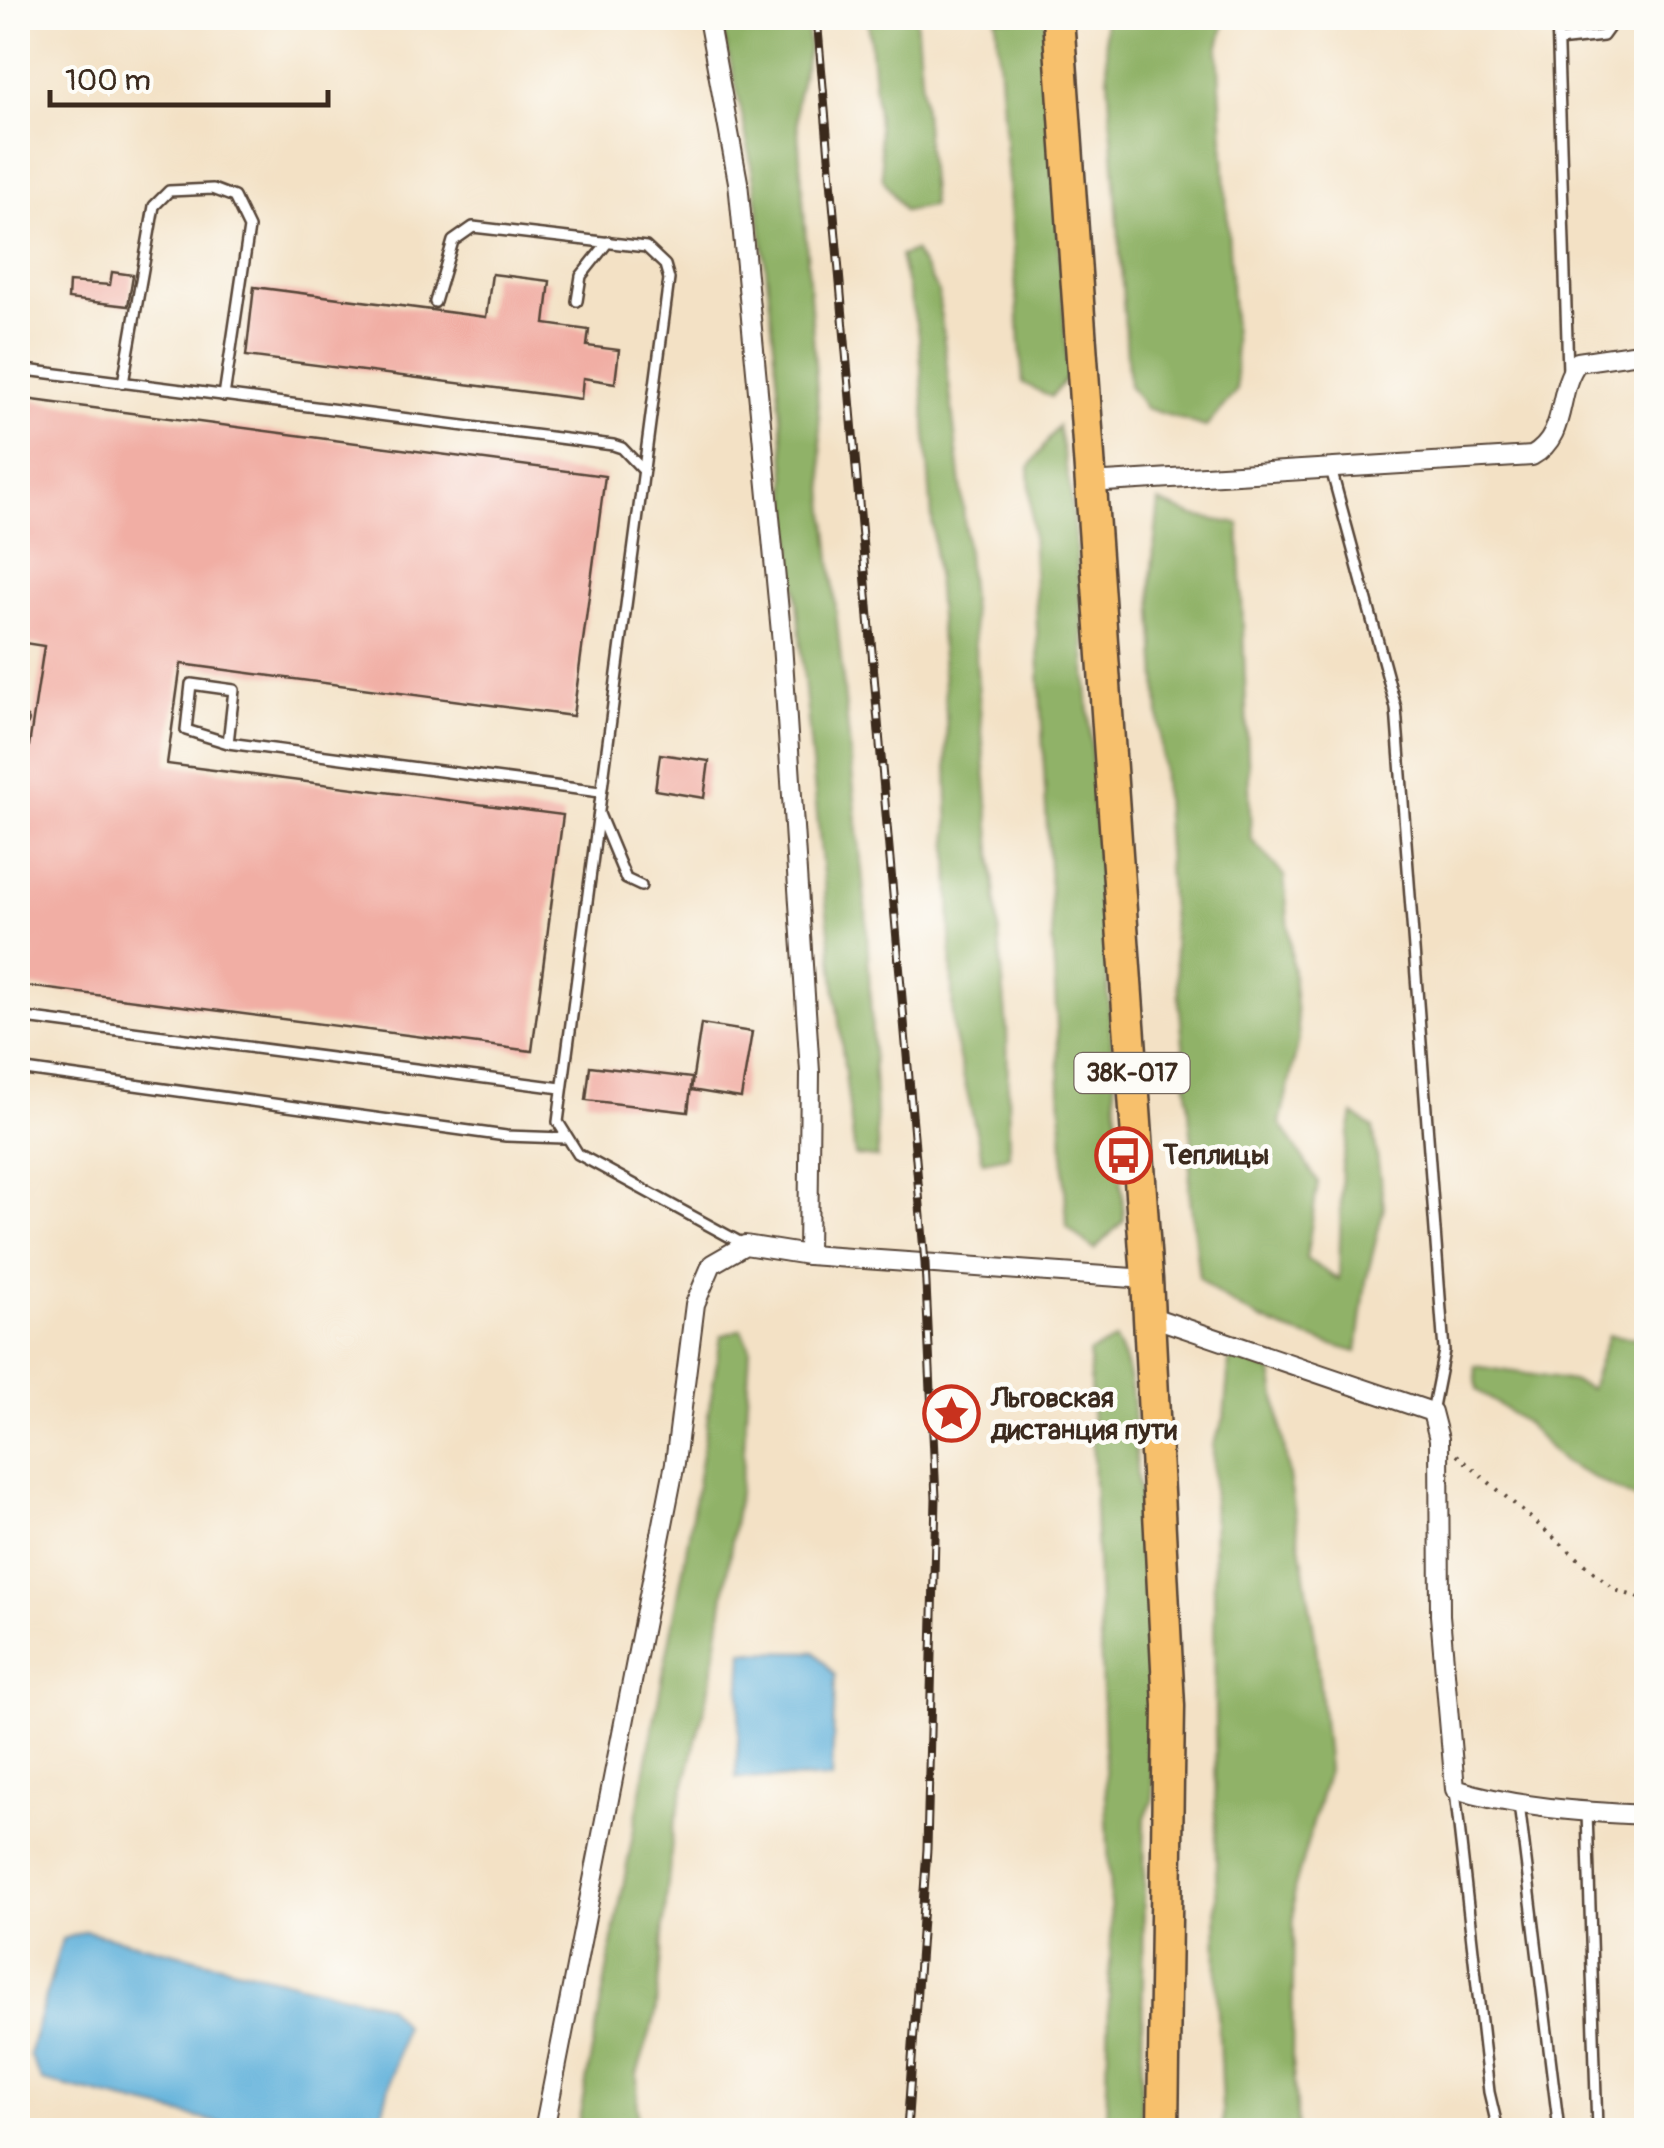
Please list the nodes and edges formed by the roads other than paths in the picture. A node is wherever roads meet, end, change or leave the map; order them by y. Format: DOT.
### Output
graph roads {
  1 [pos="708,18"];
  2 [pos="1058,18"];
  3 [pos="1557,18"];
  4 [pos="1616,18"];
  5 [pos="1558,41"];
  6 [pos="608,242"];
  7 [pos="576,301"];
  8 [pos="435,302"];
  9 [pos="1646,352"];
  10 [pos="18,369"];
  11 [pos="1568,375"];
  12 [pos="123,383"];
  13 [pos="224,396"];
  14 [pos="1331,469"];
  15 [pos="644,470"];
  16 [pos="1088,483"];
  17 [pos="228,742"];
  18 [pos="600,792"];
  19 [pos="598,812"];
  20 [pos="642,886"];
  21 [pos="18,1017"];
  22 [pos="18,1069"];
  23 [pos="562,1088"];
  24 [pos="564,1138"];
  25 [pos="745,1245"];
  26 [pos="808,1254"];
  27 [pos="1147,1279"];
  28 [pos="1149,1316"];
  29 [pos="1432,1412"];
  30 [pos="1455,1789"];
  31 [pos="1519,1802"];
  32 [pos="1587,1812"];
  33 [pos="1645,1815"];
  34 [pos="1646,1920"];
  35 [pos="544,2130"];
  36 [pos="1163,2130"];
  37 [pos="1498,2130"];
  38 [pos="1559,2130"];
  39 [pos="1597,2130"];
  1 -- 26 [label="street"];
  2 -- 16 [label="main road, 38К-017"];
  3 -- 5 [label="lane"];
  4 -- 5 [label="lane"];
  5 -- 11 [label="lane"];
  6 -- 7 [label="lane"];
  6 -- 8 [label="lane"];
  6 -- 15 [label="lane"];
  9 -- 11 [label="street"];
  10 -- 12 [label="lane"];
  11 -- 14 [label="street"];
  12 -- 13 [label="lane"];
  12 -- 13 [label="lane"];
  13 -- 15 [label="lane"];
  14 -- 16 [label="street"];
  14 -- 29 [label="lane"];
  15 -- 18 [label="lane"];
  16 -- 27 [label="main road, 38К-017"];
  17 -- 17 [label="lane"];
  17 -- 18 [label="lane"];
  18 -- 19 [label="lane"];
  19 -- 20 [label="lane"];
  19 -- 23 [label="lane"];
  21 -- 23 [label="lane"];
  22 -- 24 [label="lane"];
  23 -- 24 [label="lane"];
  24 -- 25 [label="lane"];
  25 -- 26 [label="street"];
  25 -- 35 [label="street"];
  26 -- 27 [label="street"];
  27 -- 28 [label="main road, 38К-017"];
  28 -- 29 [label="street"];
  28 -- 36 [label="main road, 38К-017"];
  29 -- 30 [label="street"];
  30 -- 31 [label="street"];
  30 -- 37 [label="lane"];
  31 -- 32 [label="street"];
  31 -- 38 [label="lane"];
  32 -- 33 [label="street"];
  32 -- 39 [label="lane"];
  33 -- 34 [label="lane"];
}
